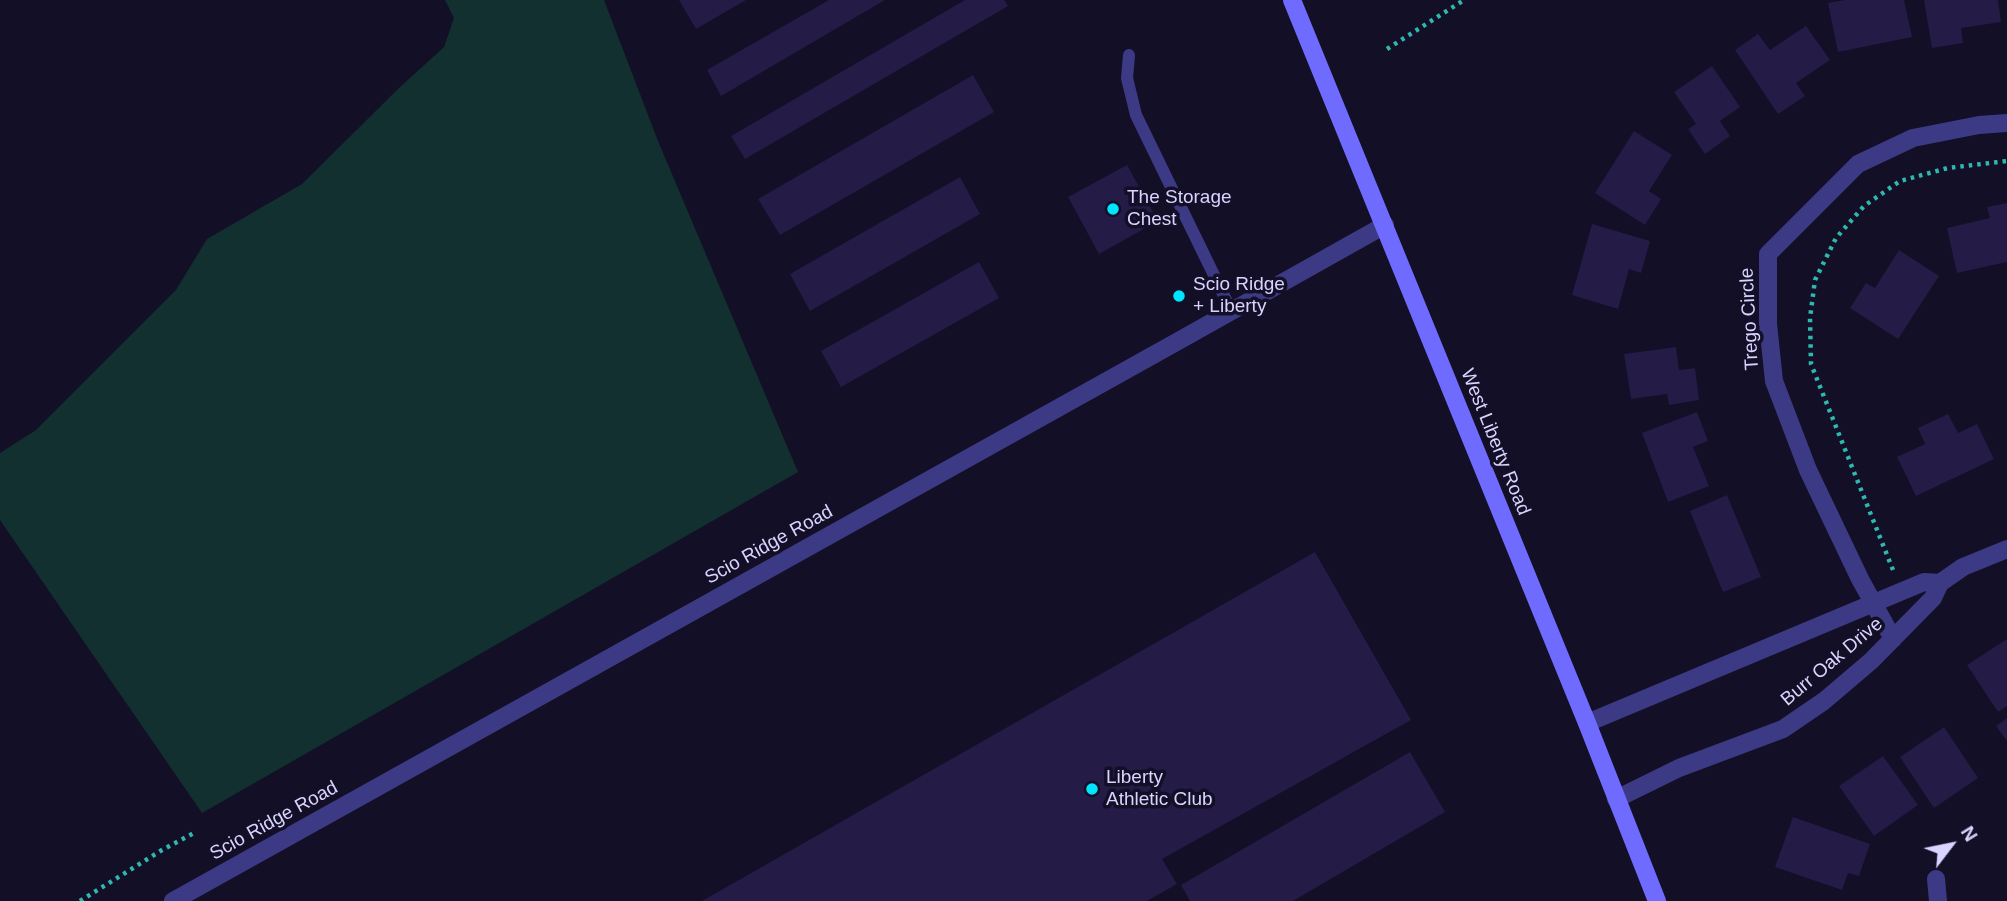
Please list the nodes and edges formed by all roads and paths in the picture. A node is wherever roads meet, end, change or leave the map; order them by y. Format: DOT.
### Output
graph roads {
  1 [pos="1292,0"];
  2 [pos="1464,0"];
  3 [pos="1387,49"];
  4 [pos="1129,55"];
  5 [pos="2007,122"];
  6 [pos="2007,161"];
  7 [pos="1385,225"];
  8 [pos="1231,310"];
  9 [pos="2007,549"];
  10 [pos="1894,570"];
  11 [pos="1940,583"];
  12 [pos="1874,604"];
  13 [pos="1893,639"];
  14 [pos="1587,723"];
  15 [pos="1616,799"];
  16 [pos="194,834"];
  17 [pos="1936,879"];
  18 [pos="80,901"];
  19 [pos="173,901"];
  20 [pos="1657,901"];
  21 [pos="1938,901"];
  1 -- 7 [label="main road, West Liberty Road"];
  2 -- 3 [label="path"];
  4 -- 8 [label="lane"];
  5 -- 12 [label="street, Trego Circle"];
  6 -- 10 [label="path"];
  7 -- 8 [label="street, Scio Ridge Road"];
  7 -- 14 [label="main road, West Liberty Road"];
  8 -- 19 [label="street, Scio Ridge Road"];
  9 -- 11 [label="street, Burr Oak Drive"];
  11 -- 12 [label="street, Burr Oak Drive"];
  11 -- 13 [label="street, Burr Oak Drive"];
  12 -- 13 [label="street, Trego Circle"];
  12 -- 14 [label="street, Burr Oak Drive"];
  13 -- 15 [label="street, Burr Oak Drive"];
  14 -- 15 [label="main road, West Liberty Road"];
  15 -- 20 [label="main road, West Liberty Road"];
  16 -- 18 [label="path"];
  17 -- 21 [label="street"];
}
